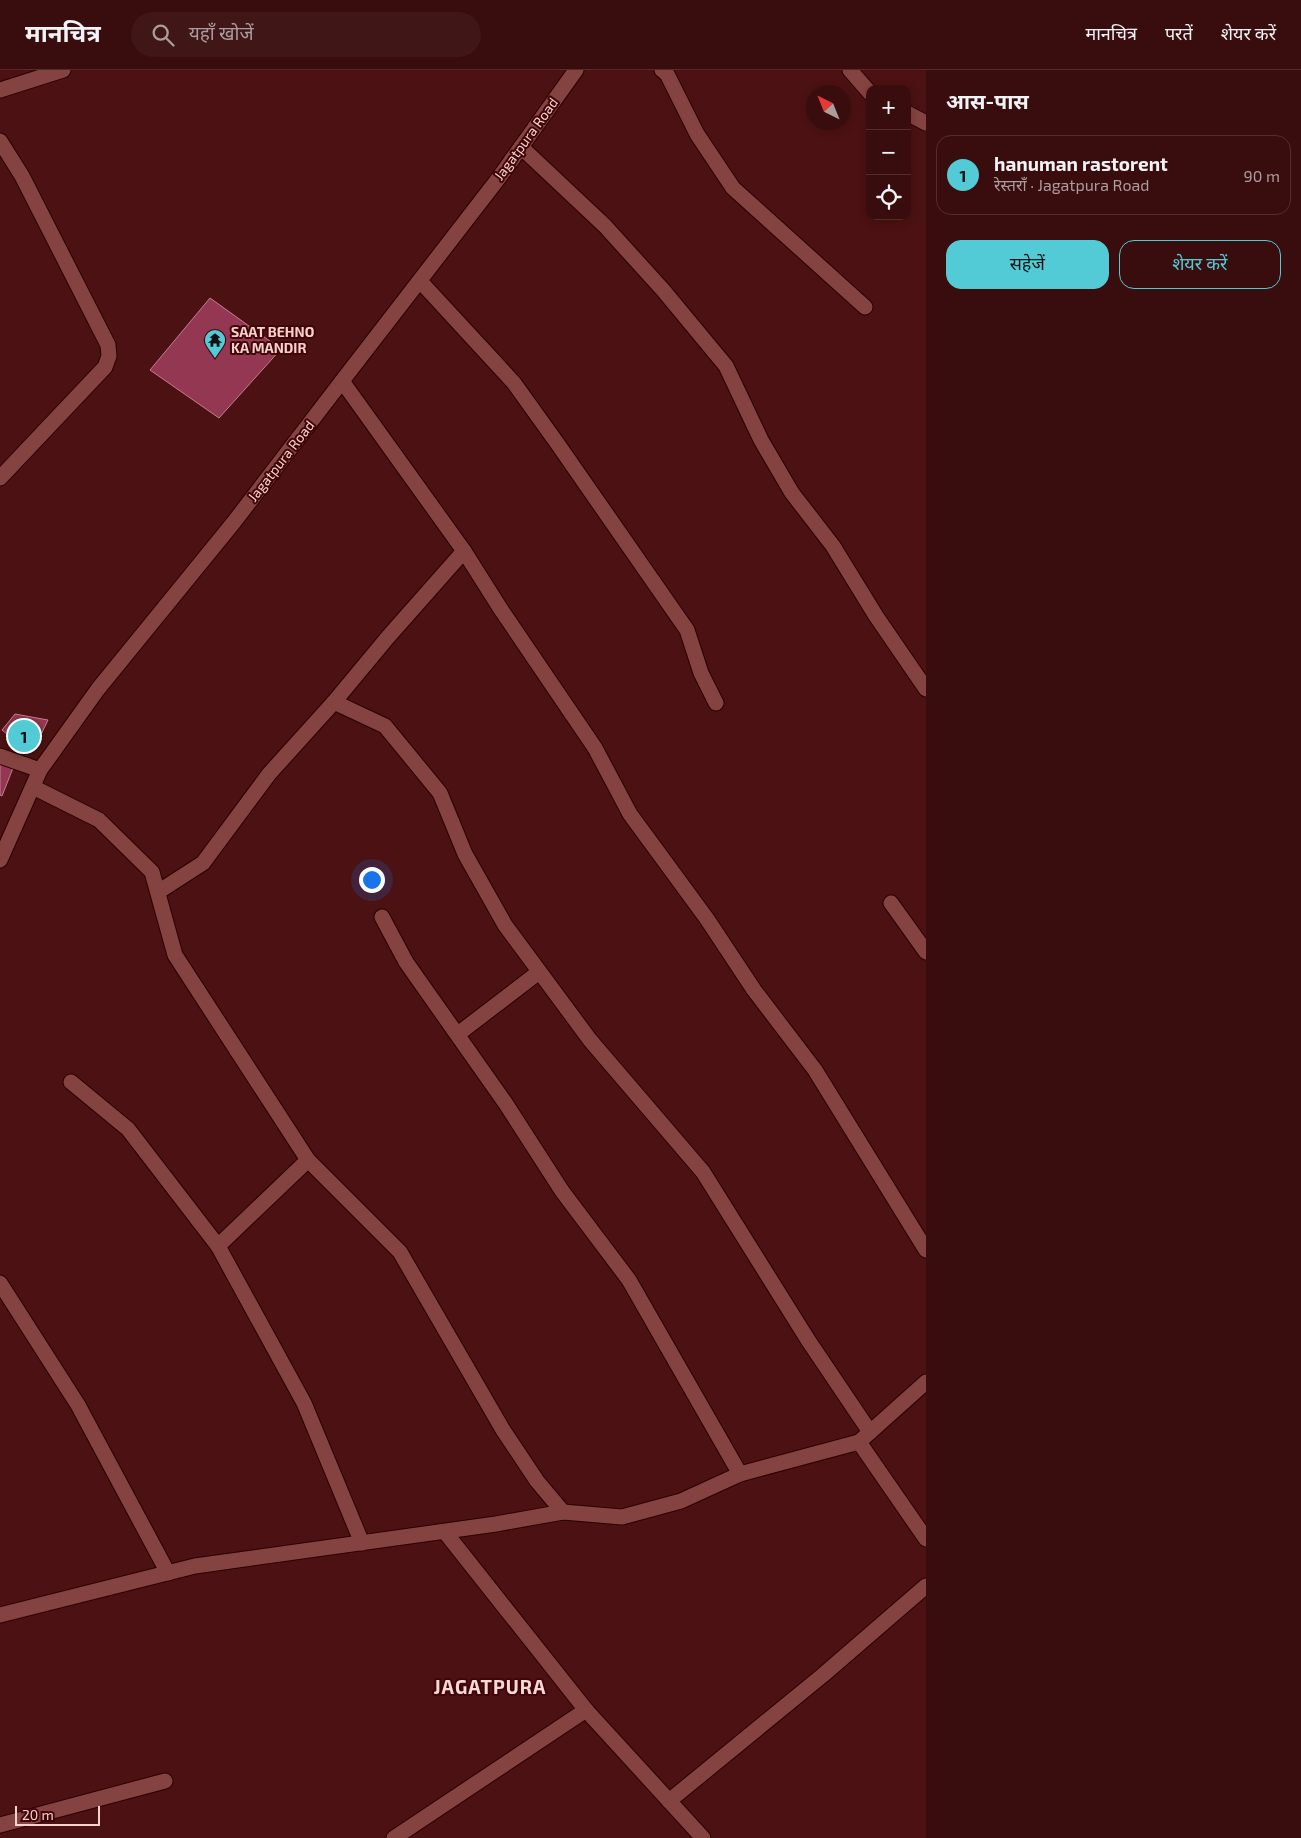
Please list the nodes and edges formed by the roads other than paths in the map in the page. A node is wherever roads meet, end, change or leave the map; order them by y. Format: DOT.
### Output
graph roads {
  1 [pos="63,70"];
  2 [pos="576,70"];
  3 [pos="662,70"];
  4 [pos="850,70"];
  5 [pos="866,88"];
  6 [pos="0,90"];
  7 [pos="911,115"];
  8 [pos="926,123"];
  9 [pos="0,141"];
  10 [pos="521,147"];
  11 [pos="420,281"];
  12 [pos="865,307"];
  13 [pos="342,381"];
  14 [pos="0,478"];
  15 [pos="464,551"];
  16 [pos="926,690"];
  17 [pos="334,702"];
  18 [pos="716,704"];
  19 [pos="0,756"];
  20 [pos="40,770"];
  21 [pos="33,787"];
  22 [pos="0,860"];
  23 [pos="158,892"];
  24 [pos="891,903"];
  25 [pos="382,916"];
  26 [pos="926,952"];
  27 [pos="539,972"];
  28 [pos="458,1034"];
  29 [pos="70,1082"];
  30 [pos="308,1160"];
  31 [pos="218,1246"];
  32 [pos="926,1250"];
  33 [pos="0,1283"];
  34 [pos="926,1382"];
  35 [pos="865,1436"];
  36 [pos="740,1474"];
  37 [pos="562,1512"];
  38 [pos="445,1532"];
  39 [pos="926,1539"];
  40 [pos="362,1543"];
  41 [pos="168,1573"];
  42 [pos="926,1586"];
  43 [pos="0,1615"];
  44 [pos="586,1710"];
  45 [pos="165,1781"];
  46 [pos="669,1800"];
  47 [pos="0,1825"];
  48 [pos="394,1838"];
  49 [pos="703,1838"];
  1 -- 6 [label="street"];
  2 -- 10 [label="street, Jagatpura Road"];
  3 -- 12 [label="street"];
  4 -- 5 [label="street"];
  7 -- 8 [label="street"];
  9 -- 14 [label="street"];
  10 -- 11 [label="street, Jagatpura Road"];
  10 -- 16 [label="street"];
  11 -- 13 [label="street, Jagatpura Road"];
  11 -- 18 [label="street"];
  13 -- 15 [label="street"];
  13 -- 20 [label="street, Jagatpura Road"];
  15 -- 17 [label="street"];
  15 -- 32 [label="street"];
  17 -- 23 [label="street"];
  17 -- 27 [label="street"];
  19 -- 20 [label="street"];
  20 -- 21 [label="street, Jagatpura Road"];
  21 -- 22 [label="street, Jagatpura Road"];
  21 -- 23 [label="street"];
  23 -- 30 [label="street"];
  24 -- 26 [label="street"];
  25 -- 28 [label="street"];
  27 -- 28 [label="street"];
  27 -- 35 [label="street"];
  28 -- 36 [label="street"];
  29 -- 31 [label="street"];
  30 -- 31 [label="street"];
  30 -- 37 [label="street"];
  31 -- 40 [label="street"];
  33 -- 41 [label="street"];
  34 -- 35 [label="street"];
  35 -- 36 [label="street"];
  35 -- 39 [label="street"];
  36 -- 37 [label="street"];
  37 -- 38 [label="street"];
  38 -- 40 [label="street"];
  38 -- 44 [label="street"];
  40 -- 41 [label="street"];
  41 -- 43 [label="street"];
  42 -- 46 [label="street"];
  44 -- 46 [label="street"];
  44 -- 48 [label="street"];
  45 -- 47 [label="street"];
  46 -- 49 [label="street"];
}
